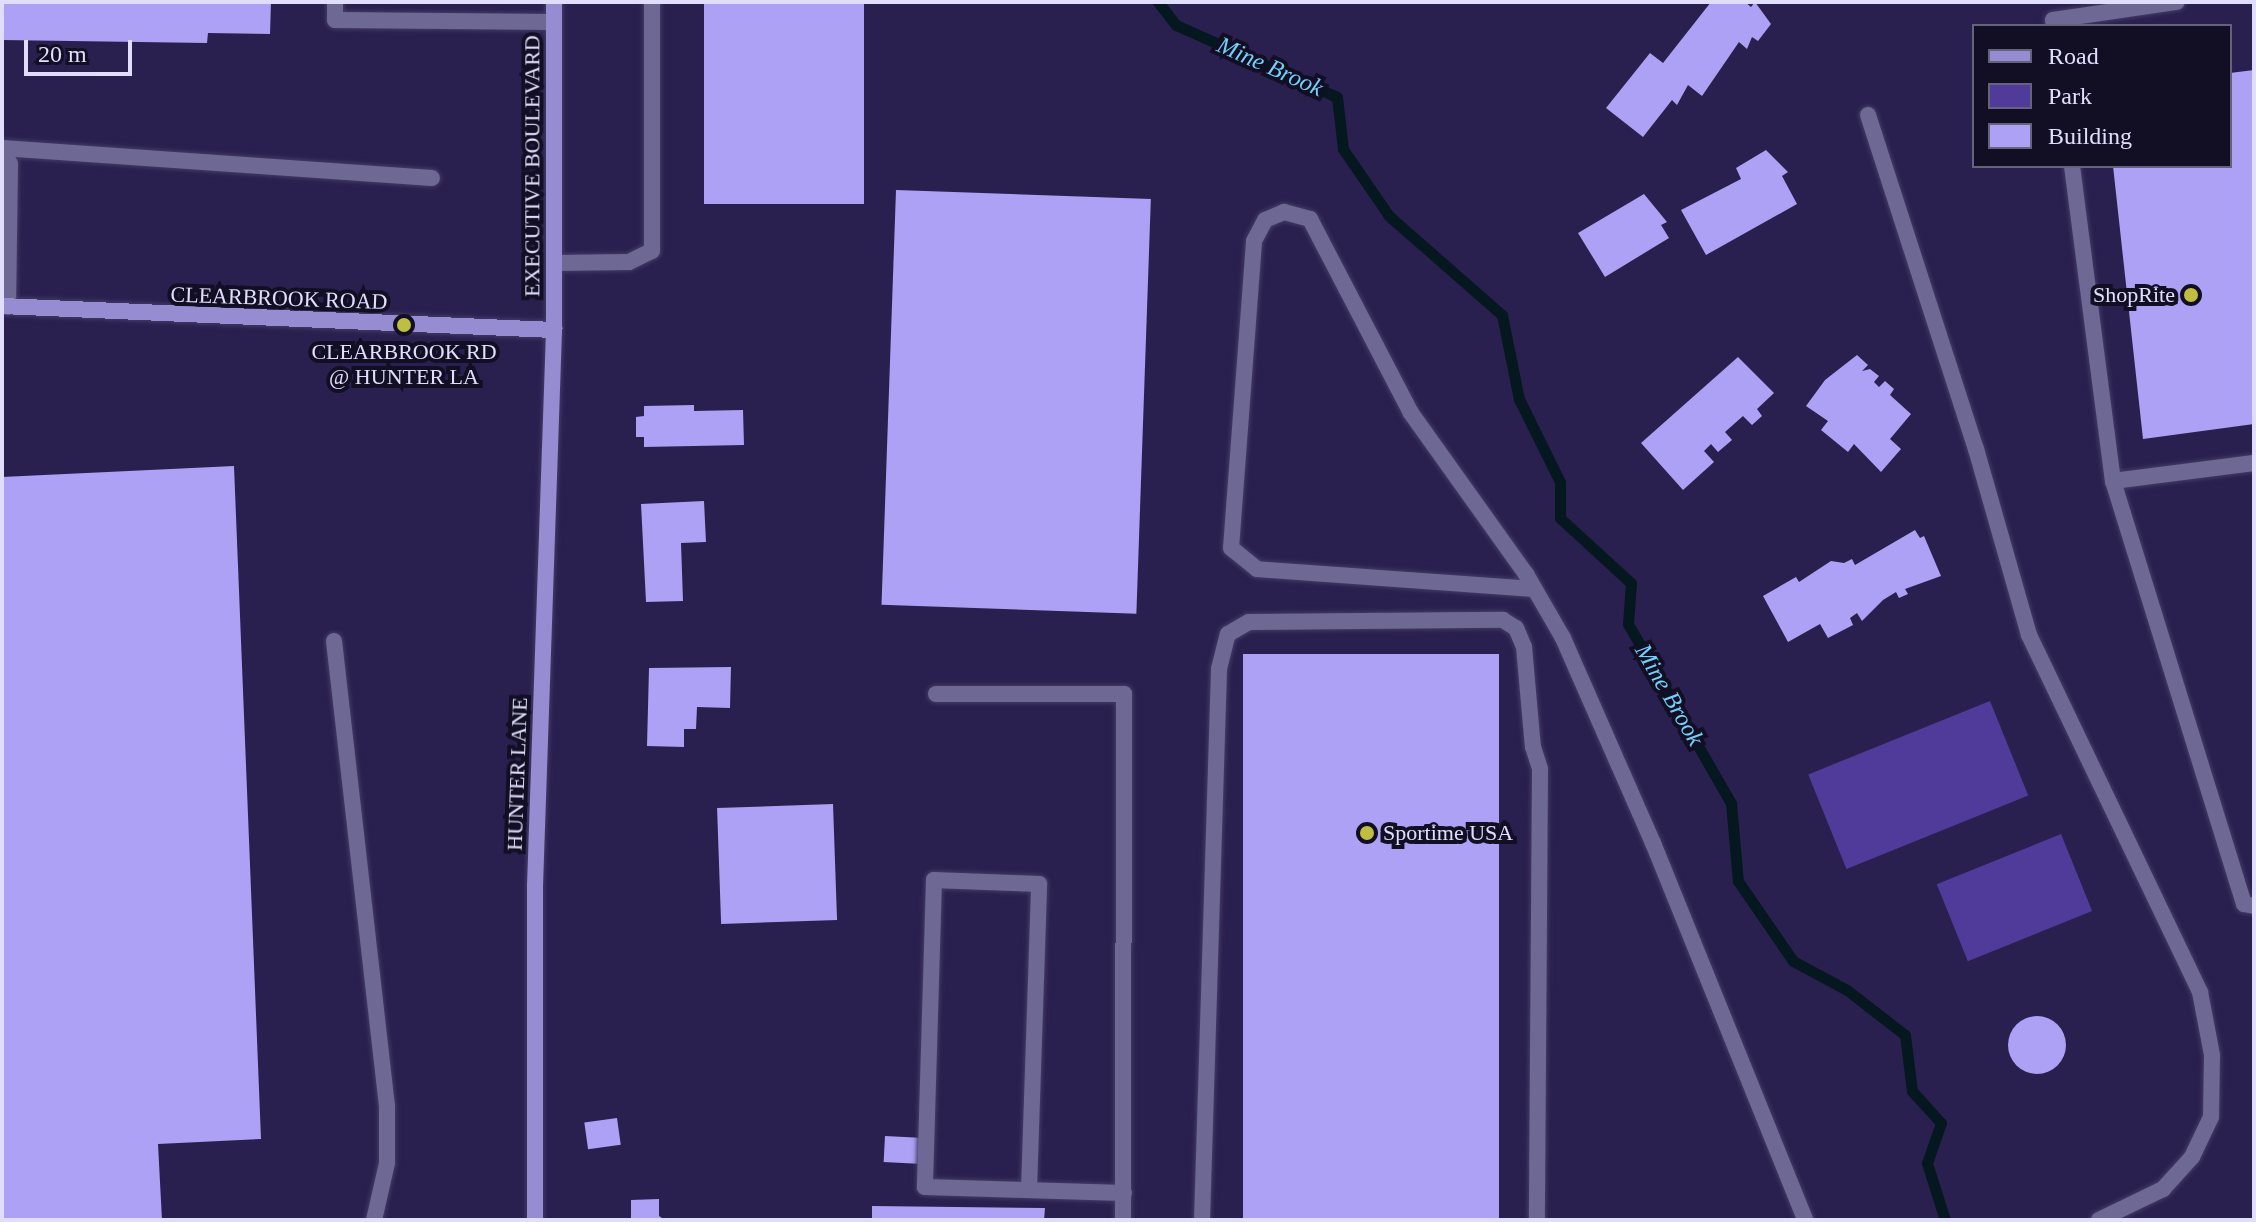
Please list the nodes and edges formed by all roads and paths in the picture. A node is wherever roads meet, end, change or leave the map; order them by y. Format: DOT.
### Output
graph roads {
  1 [pos="335,2"];
  2 [pos="554,2"];
  3 [pos="652,2"];
  4 [pos="2177,2"];
  5 [pos="554,22"];
  6 [pos="2054,24"];
  7 [pos="1868,115"];
  8 [pos="2,149"];
  9 [pos="2072,168"];
  10 [pos="432,178"];
  11 [pos="554,263"];
  12 [pos="5,306"];
  13 [pos="554,330"];
  14 [pos="2254,463"];
  15 [pos="2113,481"];
  16 [pos="1534,589"];
  17 [pos="334,641"];
  18 [pos="936,694"];
  19 [pos="2254,906"];
  20 [pos="1029,1190"];
  21 [pos="1124,1193"];
  22 [pos="374,1220"];
  23 [pos="535,1220"];
  24 [pos="1123,1220"];
  25 [pos="1202,1220"];
  26 [pos="1537,1220"];
  27 [pos="1805,1220"];
  28 [pos="2099,1220"];
  1 -- 5 [label="street"];
  2 -- 5 [label="street, EXECUTIVE BOULEVARD"];
  3 -- 11 [label="street"];
  4 -- 6 [label="street"];
  5 -- 11 [label="street, EXECUTIVE BOULEVARD"];
  7 -- 28 [label="street"];
  8 -- 10 [label="street"];
  8 -- 12 [label="street"];
  9 -- 15 [label="street"];
  11 -- 13 [label="street, EXECUTIVE BOULEVARD"];
  12 -- 13 [label="street, CLEARBROOK ROAD"];
  13 -- 23 [label="street, HUNTER LANE"];
  14 -- 15 [label="street"];
  15 -- 19 [label="street"];
  16 -- 16 [label="street"];
  16 -- 27 [label="street"];
  17 -- 22 [label="street"];
  18 -- 21 [label="street"];
  20 -- 20 [label="street"];
  20 -- 21 [label="street"];
  21 -- 24 [label="street"];
  25 -- 26 [label="street"];
}
